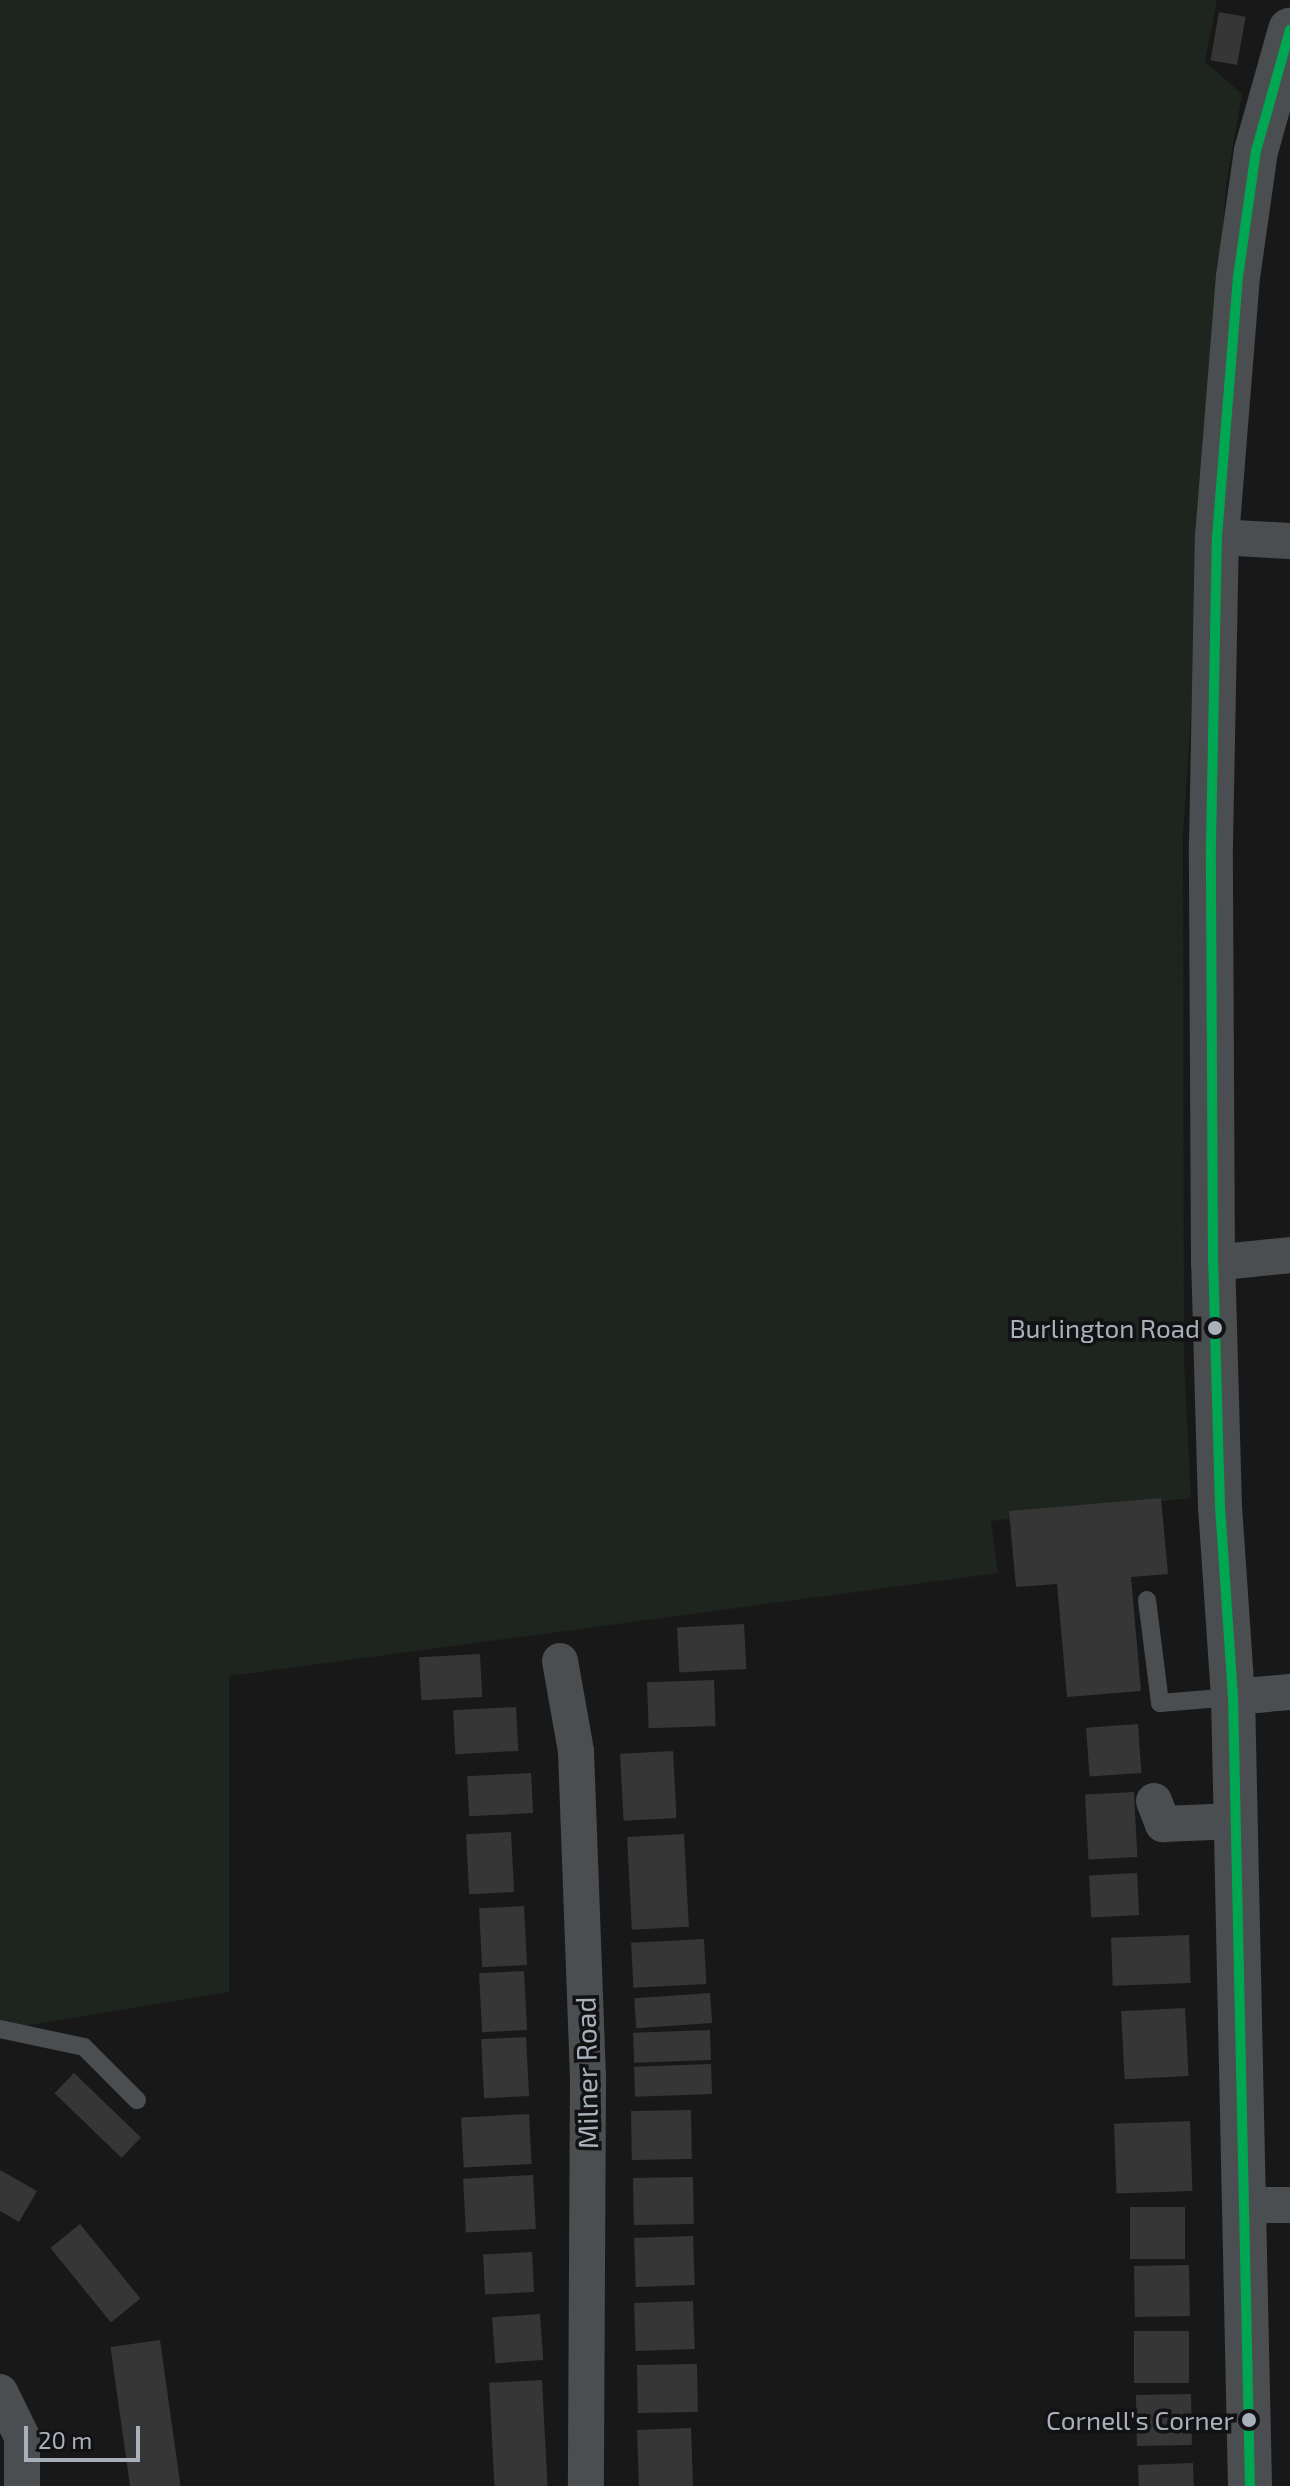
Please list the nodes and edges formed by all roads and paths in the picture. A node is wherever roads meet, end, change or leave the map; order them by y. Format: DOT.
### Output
graph roads {
  1 [pos="1290,30"];
  2 [pos="1217,537"];
  3 [pos="1290,541"];
  4 [pos="1290,1255"];
  5 [pos="1213,1263"];
  6 [pos="1147,1600"];
  7 [pos="560,1661"];
  8 [pos="1290,1692"];
  9 [pos="1233,1697"];
  10 [pos="1236,1821"];
  11 [pos="1157,1823"];
  12 [pos="0,2029"];
  13 [pos="137,2100"];
  14 [pos="1245,2205"];
  15 [pos="1290,2205"];
  16 [pos="0,2392"];
  17 [pos="22,2486"];
  18 [pos="586,2486"];
  19 [pos="1250,2486"];
  1 -- 2 [label="street"];
  2 -- 3 [label="street"];
  2 -- 5 [label="street"];
  4 -- 5 [label="street"];
  5 -- 9 [label="street"];
  6 -- 9 [label="lane"];
  7 -- 18 [label="street, Milner Road"];
  8 -- 9 [label="street"];
  9 -- 10 [label="street"];
  10 -- 11 [label="street"];
  10 -- 14 [label="street"];
  12 -- 13 [label="lane"];
  14 -- 15 [label="street"];
  14 -- 19 [label="street"];
  16 -- 17 [label="street"];
}
